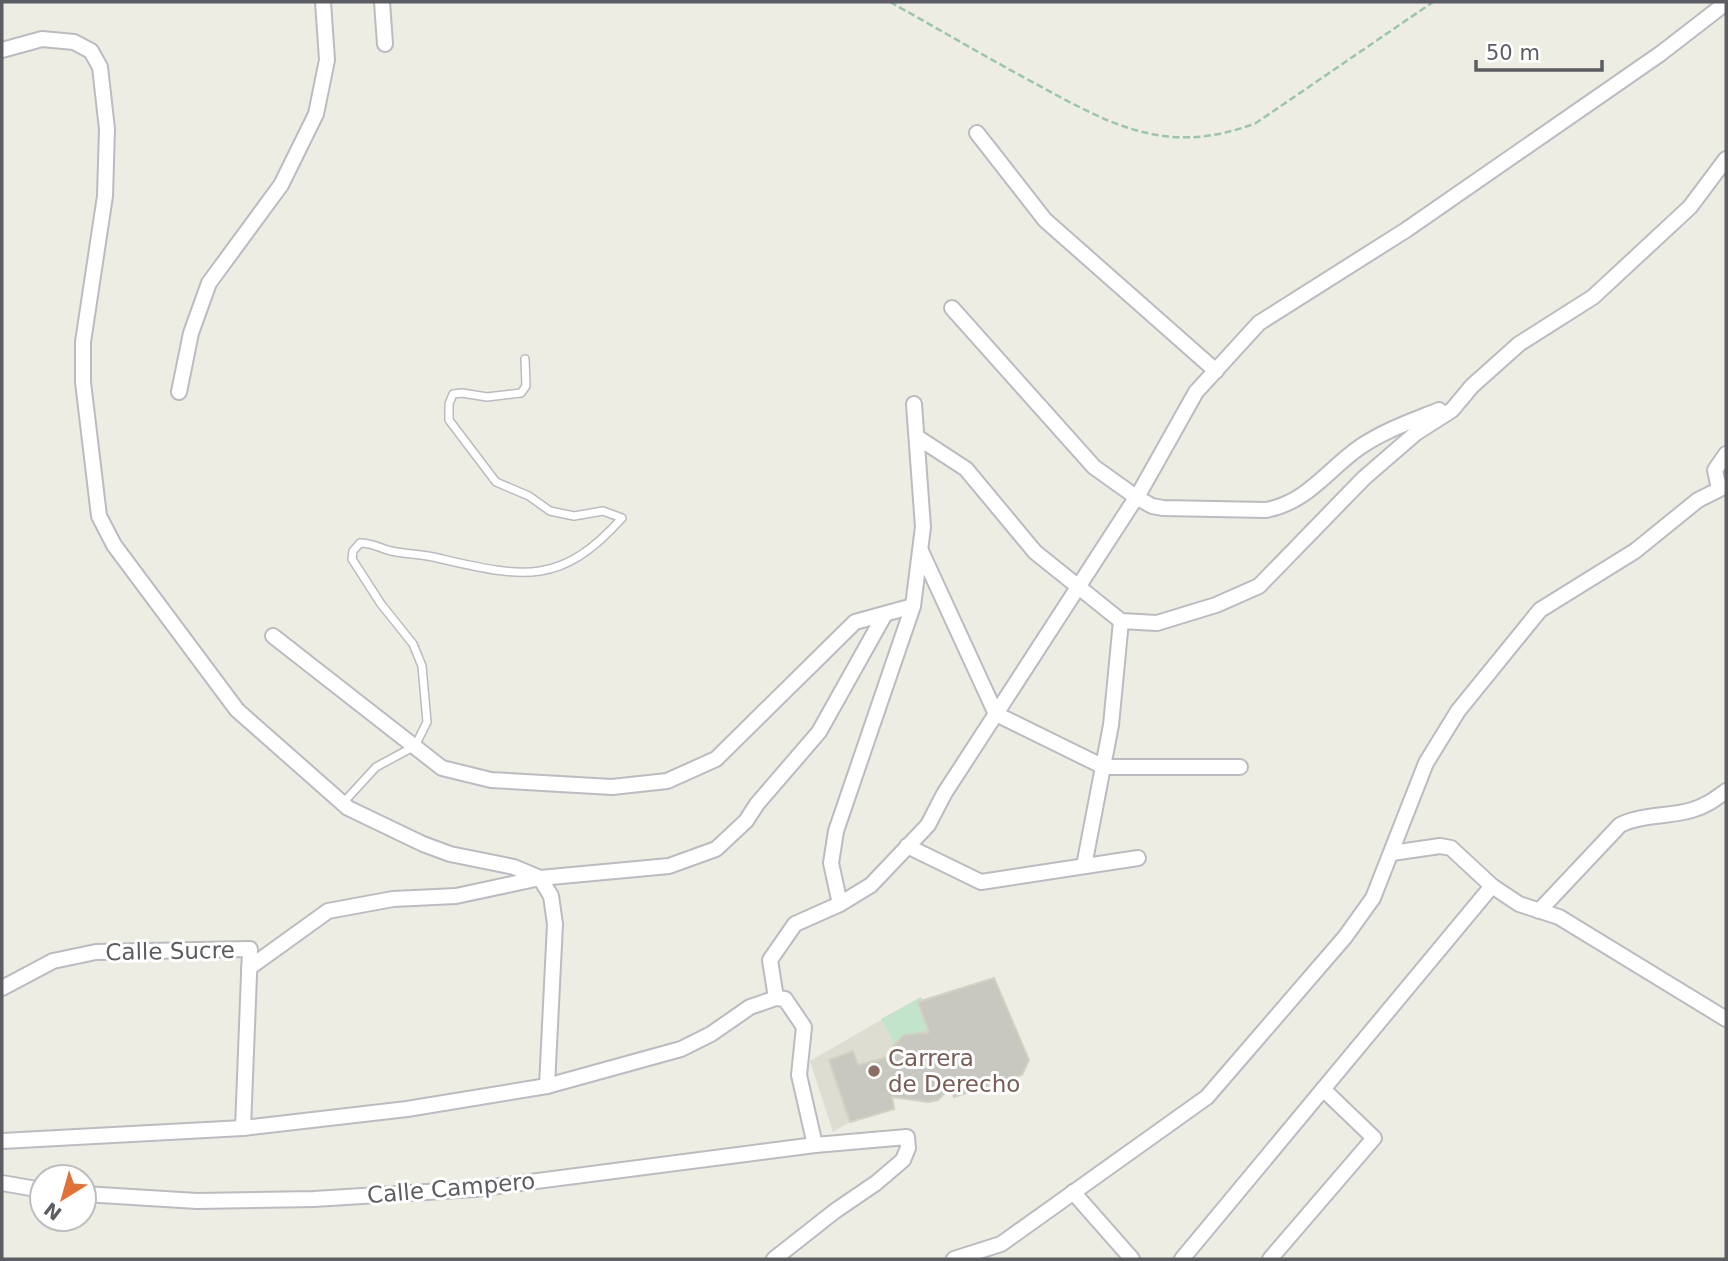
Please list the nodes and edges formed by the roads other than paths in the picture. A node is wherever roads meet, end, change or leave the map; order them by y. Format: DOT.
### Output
graph roads {
  1 [pos="323,2"];
  2 [pos="382,2"];
  3 [pos="1726,3"];
  4 [pos="385,44"];
  5 [pos="2,50"];
  6 [pos="976,133"];
  7 [pos="1726,159"];
  8 [pos="952,308"];
  9 [pos="525,359"];
  10 [pos="1216,371"];
  11 [pos="179,392"];
  12 [pos="914,404"];
  13 [pos="1457,404"];
  14 [pos="917,437"];
  15 [pos="1726,454"];
  16 [pos="1723,488"];
  17 [pos="1136,497"];
  18 [pos="920,549"];
  19 [pos="1077,588"];
  20 [pos="913,606"];
  21 [pos="885,614"];
  22 [pos="1121,621"];
  23 [pos="273,635"];
  24 [pos="996,714"];
  25 [pos="415,746"];
  26 [pos="1104,768"];
  27 [pos="1240,768"];
  28 [pos="1726,791"];
  29 [pos="343,803"];
  30 [pos="906,846"];
  31 [pos="1392,853"];
  32 [pos="1138,858"];
  33 [pos="1084,866"];
  34 [pos="540,878"];
  35 [pos="1493,886"];
  36 [pos="840,904"];
  37 [pos="1539,911"];
  38 [pos="249,968"];
  39 [pos="2,988"];
  40 [pos="776,998"];
  41 [pos="1726,1019"];
  42 [pos="547,1086"];
  43 [pos="1323,1089"];
  44 [pos="243,1128"];
  45 [pos="2,1141"];
  46 [pos="816,1145"];
  47 [pos="2,1184"];
  48 [pos="28,1188"];
  49 [pos="1073,1192"];
  50 [pos="98,1195"];
  51 [pos="774,1259"];
  52 [pos="954,1259"];
  53 [pos="1132,1259"];
  54 [pos="1182,1259"];
  55 [pos="1270,1259"];
  1 -- 11 [label="street"];
  2 -- 4 [label="street"];
  3 -- 10 [label="street"];
  5 -- 29 [label="street"];
  6 -- 10 [label="street"];
  7 -- 13 [label="street"];
  8 -- 17 [label="street"];
  9 -- 25 [label="lane"];
  10 -- 17 [label="street"];
  12 -- 14 [label="street"];
  13 -- 17 [label="street"];
  13 -- 22 [label="street"];
  14 -- 18 [label="street"];
  14 -- 19 [label="street"];
  15 -- 16 [label="street"];
  16 -- 31 [label="street"];
  17 -- 19 [label="street"];
  18 -- 20 [label="street"];
  18 -- 24 [label="street"];
  19 -- 22 [label="street"];
  19 -- 24 [label="street"];
  20 -- 21 [label="street"];
  20 -- 36 [label="street"];
  21 -- 25 [label="street"];
  21 -- 34 [label="street"];
  22 -- 26 [label="street"];
  23 -- 25 [label="street"];
  24 -- 26 [label="street"];
  24 -- 30 [label="street"];
  25 -- 29 [label="lane"];
  26 -- 27 [label="street"];
  26 -- 33 [label="street"];
  28 -- 37 [label="street"];
  29 -- 34 [label="street"];
  30 -- 33 [label="street"];
  30 -- 36 [label="street"];
  31 -- 35 [label="street"];
  31 -- 49 [label="street"];
  32 -- 33 [label="street"];
  34 -- 38 [label="street"];
  34 -- 42 [label="street"];
  35 -- 37 [label="street"];
  35 -- 43 [label="street"];
  36 -- 40 [label="street"];
  37 -- 41 [label="street"];
  38 -- 39 [label="street, Calle Sucre"];
  38 -- 44 [label="street, Calle Sucre"];
  40 -- 42 [label="street"];
  40 -- 46 [label="street"];
  42 -- 44 [label="street"];
  43 -- 54 [label="street"];
  43 -- 55 [label="street"];
  44 -- 45 [label="street"];
  46 -- 50 [label="street, Calle Campero"];
  46 -- 51 [label="street, Calle Campero"];
  47 -- 48 [label="street"];
  49 -- 52 [label="street"];
  49 -- 53 [label="street"];
}
